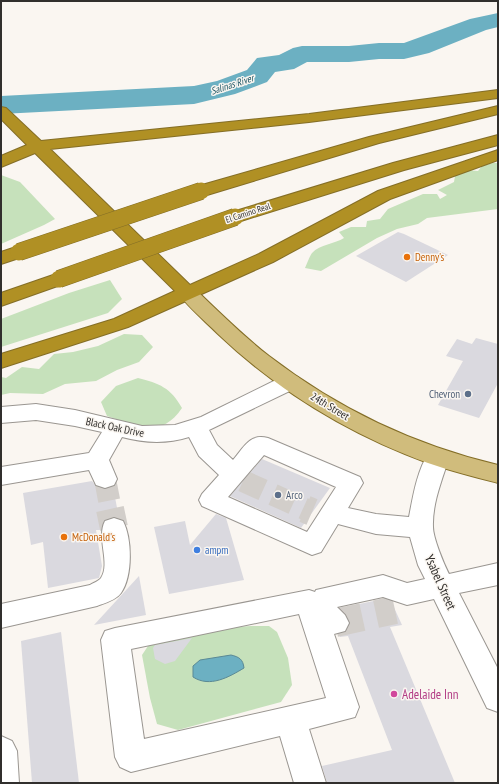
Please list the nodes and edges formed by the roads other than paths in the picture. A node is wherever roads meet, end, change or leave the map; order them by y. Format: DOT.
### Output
graph roads {
  1 [pos="498,94"];
  2 [pos="498,110"];
  3 [pos="1,111"];
  4 [pos="498,140"];
  5 [pos="38,146"];
  6 [pos="498,155"];
  7 [pos="1,162"];
  8 [pos="1,258"];
  9 [pos="188,293"];
  10 [pos="1,300"];
  11 [pos="1,361"];
  12 [pos="290,382"];
  13 [pos="1,415"];
  14 [pos="196,426"];
  15 [pos="116,428"];
  16 [pos="437,458"];
  17 [pos="498,474"];
  18 [pos="1,476"];
  19 [pos="236,477"];
  20 [pos="324,515"];
  21 [pos="114,528"];
  22 [pos="420,528"];
  23 [pos="495,579"];
  24 [pos="442,587"];
  25 [pos="323,615"];
  26 [pos="1,616"];
  27 [pos="498,699"];
  28 [pos="290,720"];
  29 [pos="1,751"];
  30 [pos="3,783"];
  31 [pos="310,783"];
  1 -- 5 [label="highway"];
  2 -- 8 [label="highway, bridge"];
  3 -- 5 [label="highway"];
  4 -- 10 [label="highway, El Camino Real, bridge"];
  5 -- 7 [label="highway"];
  5 -- 9 [label="highway"];
  6 -- 9 [label="highway"];
  9 -- 11 [label="highway"];
  9 -- 12 [label="main road, 24th Street"];
  12 -- 14 [label="street, Black Oak Drive"];
  12 -- 16 [label="main road, 24th Street"];
  13 -- 15 [label="street, Black Oak Drive"];
  14 -- 15 [label="street, Black Oak Drive"];
  14 -- 19 [label="street"];
  15 -- 18 [label="street"];
  16 -- 17 [label="main road, 24th Street"];
  16 -- 22 [label="street, Ysabel Street"];
  19 -- 20 [label="street"];
  19 -- 20 [label="street"];
  20 -- 22 [label="street"];
  21 -- 26 [label="street"];
  22 -- 24 [label="street, Ysabel Street"];
  23 -- 24 [label="street"];
  24 -- 25 [label="street"];
  24 -- 27 [label="street, Ysabel Street"];
  25 -- 28 [label="street"];
  25 -- 28 [label="street"];
  28 -- 31 [label="street"];
  29 -- 30 [label="street"];
}
